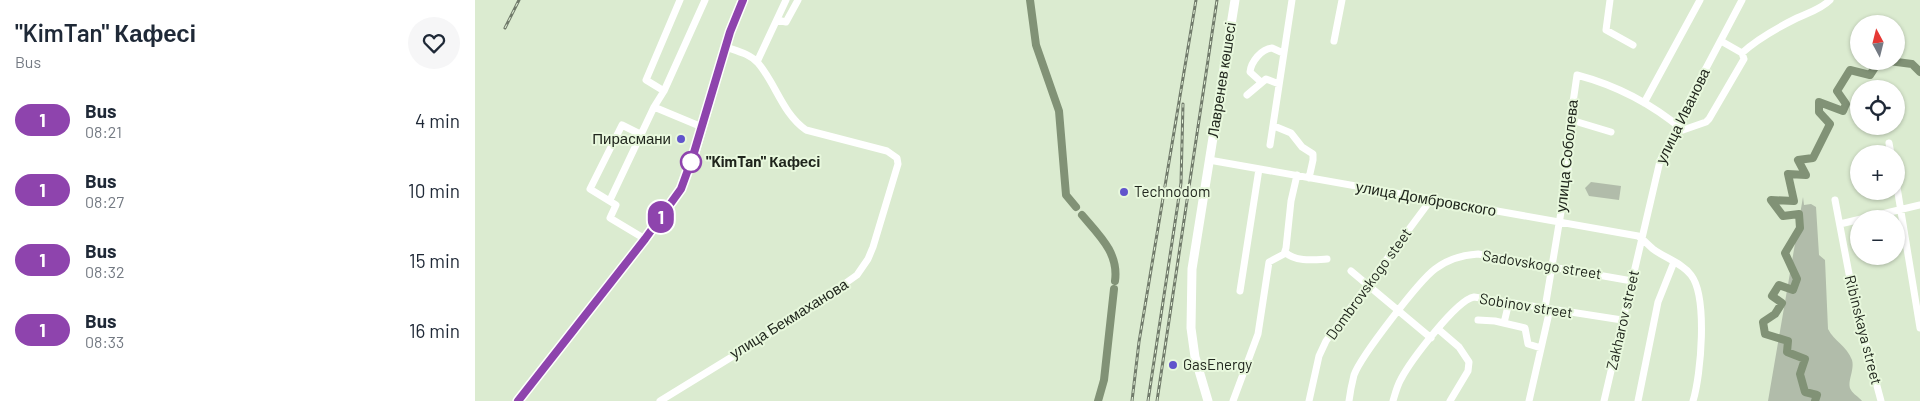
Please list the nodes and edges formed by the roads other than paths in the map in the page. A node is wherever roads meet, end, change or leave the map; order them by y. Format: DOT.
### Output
graph roads {
  1 [pos="680,0"];
  2 [pos="705,0"];
  3 [pos="743,0"];
  4 [pos="786,0"];
  5 [pos="798,0"];
  6 [pos="1235,0"];
  7 [pos="1292,0"];
  8 [pos="1342,0"];
  9 [pos="1610,0"];
  10 [pos="1700,0"];
  11 [pos="1742,0"];
  12 [pos="1830,0"];
  13 [pos="777,20"];
  14 [pos="1721,40"];
  15 [pos="1334,41"];
  16 [pos="1633,45"];
  17 [pos="726,47"];
  18 [pos="1283,53"];
  19 [pos="1742,53"];
  20 [pos="757,62"];
  21 [pos="1261,82"];
  22 [pos="1279,84"];
  23 [pos="664,91"];
  24 [pos="1247,96"];
  25 [pos="1644,103"];
  26 [pos="654,107"];
  27 [pos="1571,120"];
  28 [pos="1677,124"];
  29 [pos="1274,126"];
  30 [pos="702,127"];
  31 [pos="1611,132"];
  32 [pos="642,135"];
  33 [pos="1270,145"];
  34 [pos="1209,160"];
  35 [pos="1259,169"];
  36 [pos="1297,176"];
  37 [pos="1309,178"];
  38 [pos="610,200"];
  39 [pos="1835,200"];
  40 [pos="1899,200"];
  41 [pos="1430,201"];
  42 [pos="1920,205"];
  43 [pos="1901,209"];
  44 [pos="1561,222"];
  45 [pos="1840,224"];
  46 [pos="645,239"];
  47 [pos="1642,239"];
  48 [pos="1285,252"];
  49 [pos="1327,259"];
  50 [pos="1675,262"];
  51 [pos="1552,266"];
  52 [pos="1351,271"];
  53 [pos="1632,281"];
  54 [pos="1366,286"];
  55 [pos="1240,292"];
  56 [pos="1509,302"];
  57 [pos="1547,308"];
  58 [pos="1398,312"];
  59 [pos="1478,320"];
  60 [pos="1623,320"];
  61 [pos="1503,323"];
  62 [pos="1438,328"];
  63 [pos="1920,328"];
  64 [pos="1431,338"];
  65 [pos="1541,348"];
  66 [pos="517,401"];
  67 [pos="660,401"];
  68 [pos="1208,401"];
  69 [pos="1233,401"];
  70 [pos="1309,401"];
  71 [pos="1349,401"];
  72 [pos="1393,401"];
  73 [pos="1450,401"];
  74 [pos="1529,401"];
  75 [pos="1604,401"];
  76 [pos="1638,401"];
  77 [pos="1693,401"];
  78 [pos="1881,401"];
  1 -- 23 [label="street"];
  2 -- 23 [label="street"];
  3 -- 17 [label="main road"];
  4 -- 13 [label="street"];
  5 -- 13 [label="street"];
  6 -- 34 [label="main road, Лавренев көшесі"];
  7 -- 18 [label="street"];
  8 -- 15 [label="street"];
  9 -- 16 [label="street"];
  10 -- 25 [label="street"];
  11 -- 14 [label="street, улица Иванова"];
  12 -- 19 [label="street"];
  13 -- 20 [label="street"];
  14 -- 19 [label="street"];
  14 -- 28 [label="street, улица Иванова"];
  17 -- 20 [label="street, улица Бекмаханова"];
  17 -- 30 [label="main road"];
  18 -- 21 [label="street"];
  18 -- 22 [label="street"];
  19 -- 28 [label="street"];
  20 -- 67 [label="street, улица Бекмаханова"];
  21 -- 22 [label="street"];
  21 -- 24 [label="street"];
  22 -- 29 [label="street"];
  23 -- 26 [label="street"];
  25 -- 27 [label="street, улица Соболева"];
  25 -- 28 [label="street, улица Соболева"];
  26 -- 30 [label="street"];
  26 -- 32 [label="street"];
  27 -- 31 [label="street"];
  27 -- 44 [label="street, улица Соболева"];
  28 -- 47 [label="street, улица Иванова"];
  29 -- 33 [label="street"];
  29 -- 37 [label="street"];
  30 -- 46 [label="main road"];
  32 -- 38 [label="street"];
  32 -- 38 [label="street"];
  34 -- 35 [label="street, улица Домбровского"];
  34 -- 68 [label="main road, Лавренев көшесі"];
  35 -- 36 [label="street, улица Домбровского"];
  35 -- 55 [label="street"];
  36 -- 37 [label="street, улица Домбровского"];
  36 -- 48 [label="street"];
  37 -- 41 [label="street, улица Домбровского"];
  38 -- 46 [label="street"];
  39 -- 45 [label="street, Ribinskaya street"];
  40 -- 43 [label="street"];
  41 -- 44 [label="street, улица Домбровского"];
  41 -- 54 [label="street, Dombrovskogo steet"];
  42 -- 43 [label="street"];
  43 -- 45 [label="street"];
  43 -- 63 [label="street"];
  44 -- 47 [label="street, улица Домбровского"];
  44 -- 51 [label="street, улица Соболева"];
  45 -- 78 [label="street, Ribinskaya street"];
  46 -- 66 [label="main road"];
  47 -- 50 [label="street, улица Домбровского"];
  47 -- 53 [label="street, Zakharov street"];
  48 -- 49 [label="street"];
  48 -- 69 [label="street"];
  50 -- 76 [label="street"];
  50 -- 77 [label="street, улица Домбровского"];
  51 -- 53 [label="street, Sadovskogo street"];
  51 -- 57 [label="street, улица Соболева"];
  51 -- 58 [label="street, Sadovskogo street"];
  52 -- 54 [label="street"];
  53 -- 60 [label="street, Zakharov street"];
  54 -- 58 [label="street"];
  54 -- 70 [label="street, Dombrovskogo steet"];
  56 -- 57 [label="street, Sobinov street"];
  56 -- 61 [label="street"];
  56 -- 62 [label="street, Sobinov street"];
  57 -- 60 [label="street, Sobinov street"];
  57 -- 65 [label="street, улица Соболева"];
  58 -- 64 [label="street"];
  58 -- 71 [label="street, Sadovskogo street"];
  59 -- 61 [label="street"];
  60 -- 75 [label="street, Zakharov street"];
  61 -- 65 [label="street"];
  62 -- 64 [label="street, Sobinov street"];
  62 -- 73 [label="street"];
  64 -- 72 [label="street, Sobinov street"];
  65 -- 74 [label="street, улица Соболева"];
}
